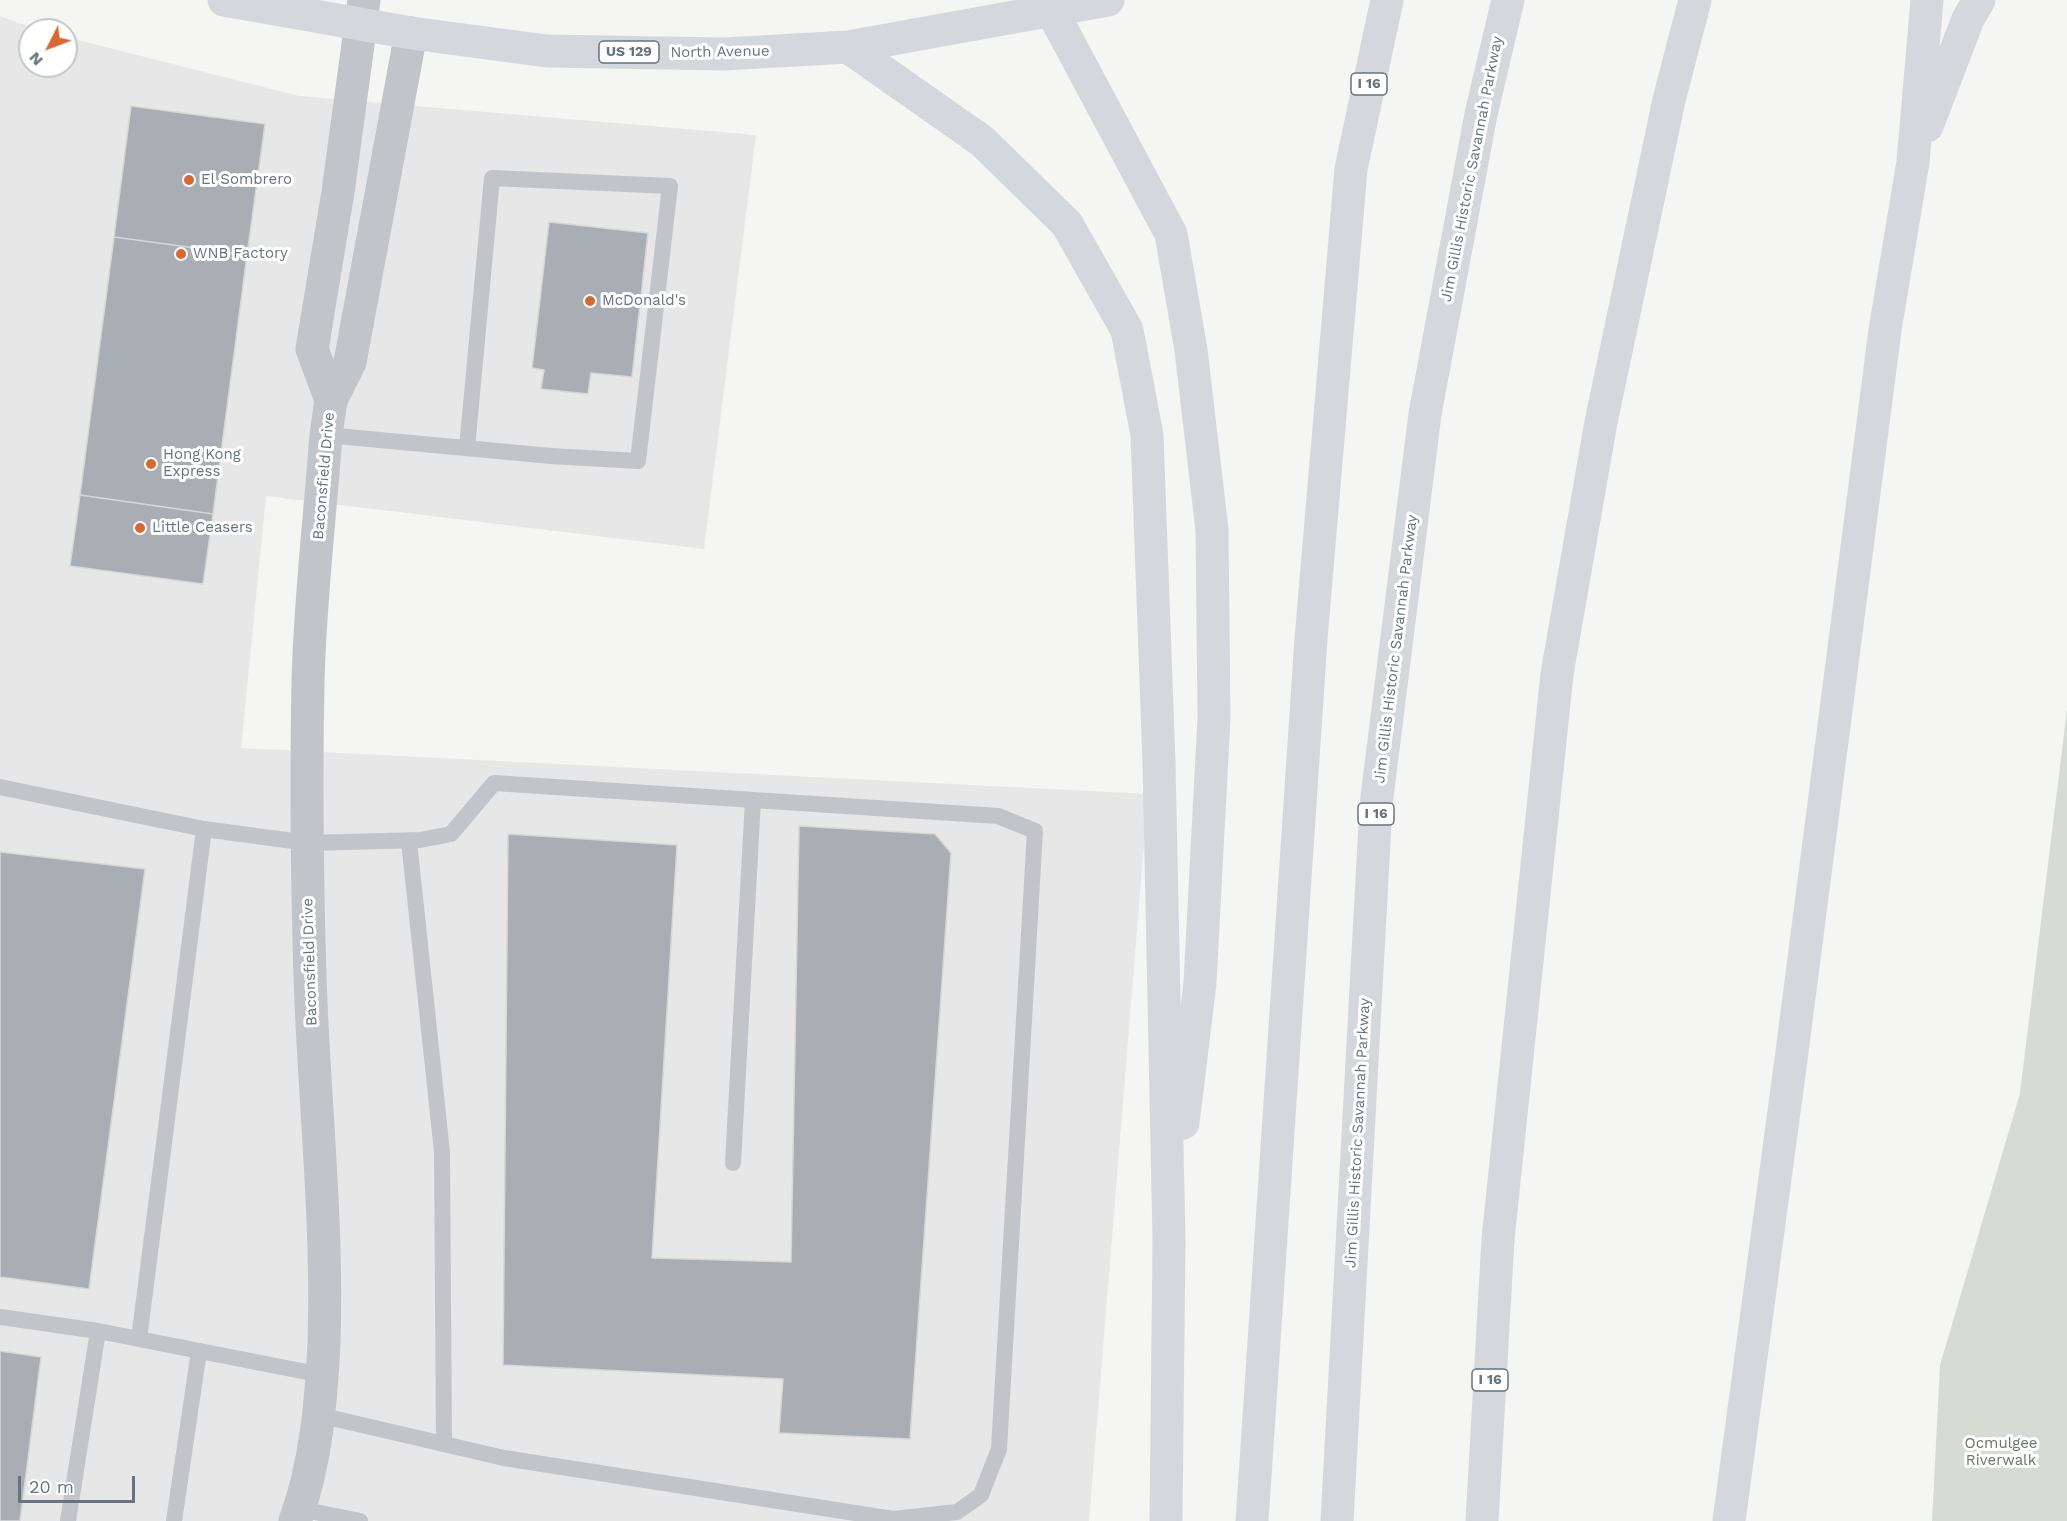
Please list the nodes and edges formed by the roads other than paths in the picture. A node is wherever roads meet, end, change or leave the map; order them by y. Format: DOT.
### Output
graph roads {
  1 [pos="224,0"];
  2 [pos="1108,0"];
  3 [pos="1388,0"];
  4 [pos="1508,0"];
  5 [pos="1695,0"];
  6 [pos="1927,0"];
  7 [pos="1979,0"];
  8 [pos="1048,5"];
  9 [pos="362,12"];
  10 [pos="411,33"];
  11 [pos="848,46"];
  12 [pos="1913,162"];
  13 [pos="331,400"];
  14 [pos="326,435"];
  15 [pos="467,448"];
  16 [pos="0,787"];
  17 [pos="753,800"];
  18 [pos="204,829"];
  19 [pos="410,841"];
  20 [pos="308,843"];
  21 [pos="733,1163"];
  22 [pos="1168,1240"];
  23 [pos="0,1317"];
  24 [pos="98,1331"];
  25 [pos="139,1339"];
  26 [pos="199,1351"];
  27 [pos="322,1375"];
  28 [pos="319,1415"];
  29 [pos="444,1444"];
  30 [pos="298,1515"];
  31 [pos="68,1521"];
  32 [pos="174,1521"];
  33 [pos="360,1521"];
  34 [pos="1166,1521"];
  35 [pos="1252,1521"];
  36 [pos="1337,1521"];
  37 [pos="1482,1521"];
  38 [pos="1729,1521"];
  1 -- 9 [label="highway, North Avenue / US 129"];
  2 -- 8 [label="highway, North Avenue"];
  3 -- 35 [label="highway, I 16"];
  4 -- 36 [label="highway, Jim Gillis Historic Savannah Parkway / I 16"];
  5 -- 37 [label="highway, I 16"];
  6 -- 12 [label="highway"];
  7 -- 12 [label="highway"];
  8 -- 11 [label="highway, North Avenue / US 129"];
  8 -- 22 [label="highway"];
  9 -- 10 [label="highway, North Avenue / US 129"];
  9 -- 13 [label="street, Baconsfield Drive"];
  10 -- 11 [label="highway, North Avenue / US 129"];
  10 -- 13 [label="street, Baconsfield Drive"];
  11 -- 22 [label="highway"];
  12 -- 38 [label="highway"];
  13 -- 14 [label="street, Baconsfield Drive"];
  14 -- 15 [label="lane"];
  14 -- 20 [label="street, Baconsfield Drive"];
  15 -- 15 [label="lane"];
  16 -- 18 [label="lane"];
  17 -- 19 [label="lane"];
  17 -- 21 [label="lane"];
  17 -- 29 [label="lane"];
  18 -- 20 [label="lane"];
  18 -- 25 [label="lane"];
  19 -- 20 [label="lane"];
  19 -- 29 [label="lane"];
  20 -- 27 [label="street, Baconsfield Drive"];
  22 -- 34 [label="highway"];
  23 -- 24 [label="lane"];
  24 -- 25 [label="lane"];
  24 -- 31 [label="lane"];
  25 -- 26 [label="lane"];
  26 -- 27 [label="lane"];
  26 -- 32 [label="lane"];
  27 -- 28 [label="street, Baconsfield Drive"];
  28 -- 29 [label="lane"];
  28 -- 30 [label="street, Baconsfield Drive"];
  30 -- 33 [label="lane"];
}
